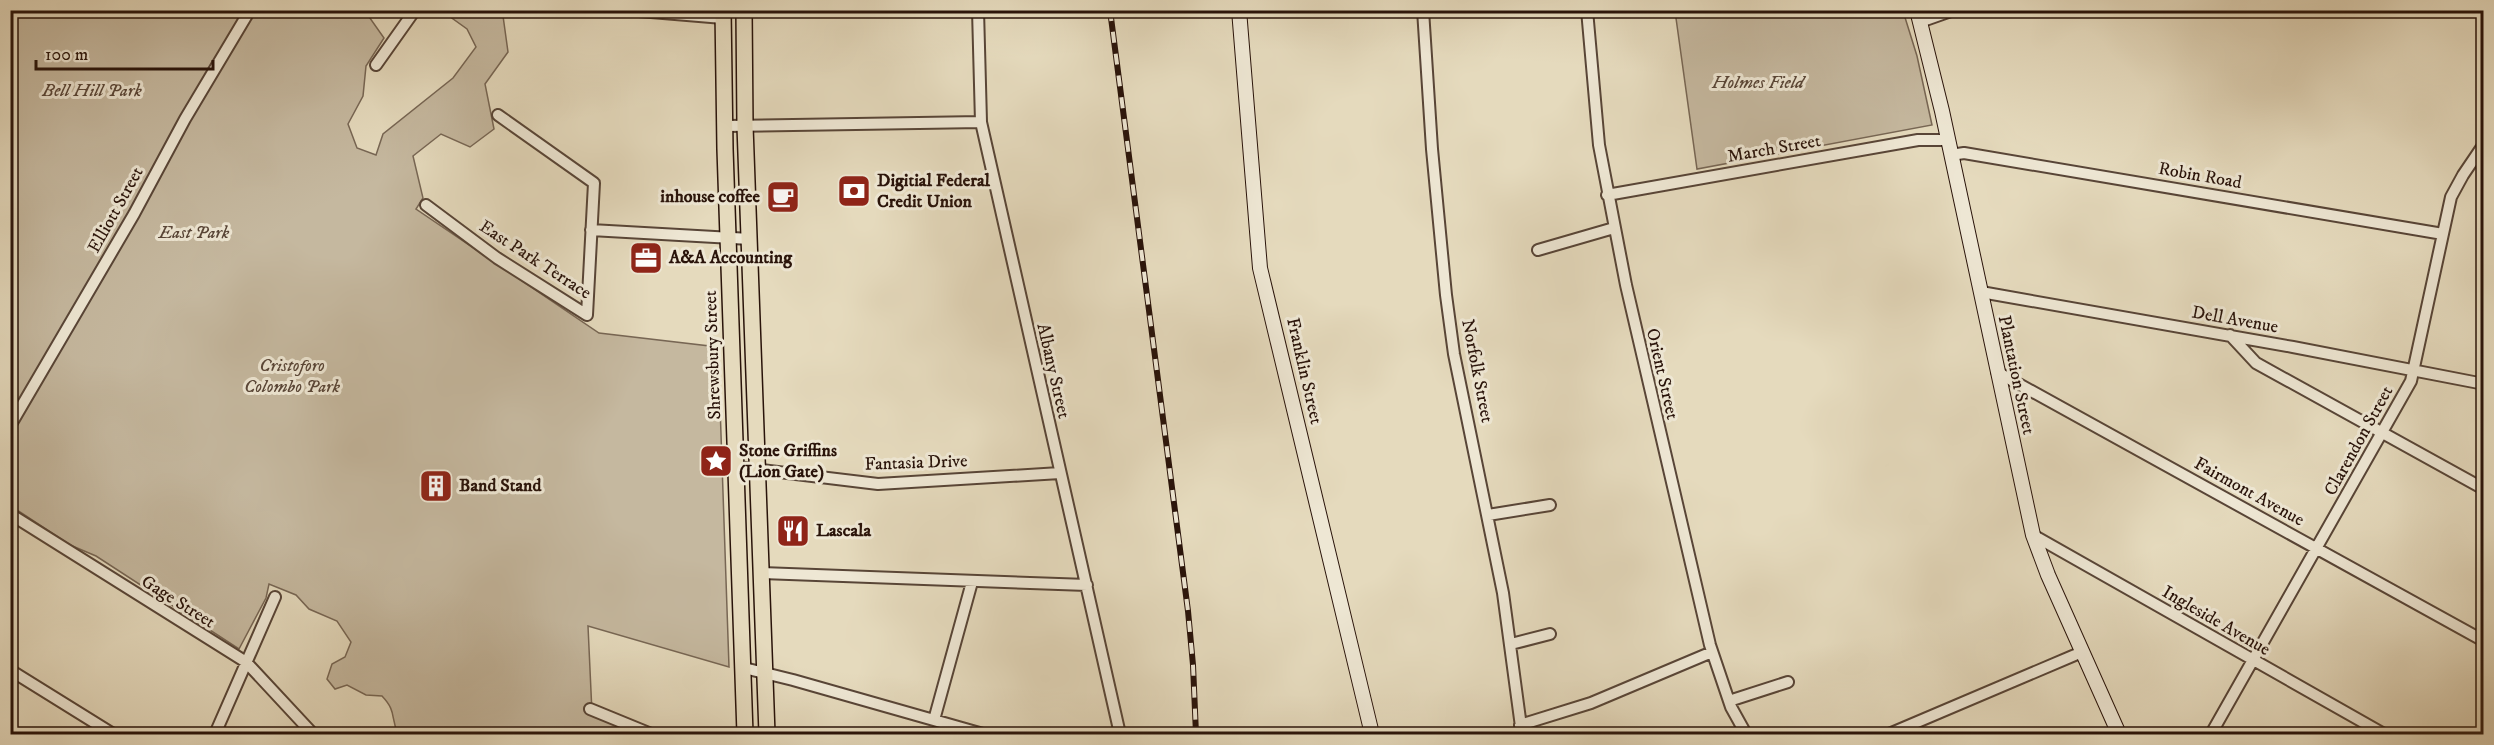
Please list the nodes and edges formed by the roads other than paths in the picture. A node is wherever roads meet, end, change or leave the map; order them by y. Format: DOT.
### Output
graph roads {
  1 [pos="250,10"];
  2 [pos="415,10"];
  3 [pos="627,10"];
  4 [pos="744,10"];
  5 [pos="978,10"];
  6 [pos="1239,10"];
  7 [pos="1423,10"];
  8 [pos="1587,10"];
  9 [pos="1954,10"];
  10 [pos="723,14"];
  11 [pos="1919,16"];
  12 [pos="376,65"];
  13 [pos="498,115"];
  14 [pos="981,122"];
  15 [pos="725,126"];
  16 [pos="745,126"];
  17 [pos="1948,140"];
  18 [pos="2484,144"];
  19 [pos="1951,155"];
  20 [pos="1607,195"];
  21 [pos="426,205"];
  22 [pos="1614,228"];
  23 [pos="591,230"];
  24 [pos="2443,234"];
  25 [pos="728,240"];
  26 [pos="750,240"];
  27 [pos="1538,250"];
  28 [pos="1981,292"];
  29 [pos="2229,335"];
  30 [pos="2412,370"];
  31 [pos="1997,372"];
  32 [pos="2484,384"];
  33 [pos="10,426"];
  34 [pos="2383,433"];
  35 [pos="737,466"];
  36 [pos="757,469"];
  37 [pos="1060,473"];
  38 [pos="2484,489"];
  39 [pos="1550,505"];
  40 [pos="10,514"];
  41 [pos="1488,515"];
  42 [pos="2033,535"];
  43 [pos="2317,549"];
  44 [pos="761,573"];
  45 [pos="972,582"];
  46 [pos="1087,585"];
  47 [pos="275,597"];
  48 [pos="1550,634"];
  49 [pos="2484,641"];
  50 [pos="1511,644"];
  51 [pos="1713,652"];
  52 [pos="2082,652"];
  53 [pos="2254,661"];
  54 [pos="246,662"];
  55 [pos="10,669"];
  56 [pos="744,669"];
  57 [pos="765,673"];
  58 [pos="1788,682"];
  59 [pos="1729,701"];
  60 [pos="590,709"];
  61 [pos="934,720"];
  62 [pos="1521,730"];
  63 [pos="1888,734"];
  64 [pos="112,735"];
  65 [pos="215,735"];
  66 [pos="313,735"];
  67 [pos="651,735"];
  68 [pos="745,735"];
  69 [pos="767,735"];
  70 [pos="982,735"];
  71 [pos="1120,735"];
  72 [pos="1372,735"];
  73 [pos="1746,735"];
  74 [pos="2119,735"];
  75 [pos="2211,735"];
  76 [pos="2384,735"];
  1 -- 33 [label="street, Elliott Street"];
  2 -- 12 [label="street"];
  3 -- 10 [label="street"];
  4 -- 16 [label="main road"];
  5 -- 14 [label="street, Albany Street"];
  6 -- 72 [label="street, Franklin Street"];
  7 -- 41 [label="street, Norfolk Street"];
  8 -- 20 [label="street, Orient Street"];
  9 -- 11 [label="street"];
  10 -- 15 [label="main road, Shrewsbury Street"];
  11 -- 17 [label="street, Plantation Street"];
  13 -- 23 [label="street"];
  14 -- 16 [label="street"];
  14 -- 37 [label="street, Albany Street"];
  15 -- 16 [label="street"];
  15 -- 25 [label="main road, Shrewsbury Street"];
  16 -- 26 [label="main road"];
  17 -- 19 [label="street, Plantation Street"];
  17 -- 20 [label="street, March Street"];
  18 -- 24 [label="street, Clarendon Street"];
  19 -- 24 [label="street, Robin Road"];
  19 -- 28 [label="street, Plantation Street"];
  20 -- 22 [label="street, Orient Street"];
  21 -- 23 [label="street, East Park Terrace"];
  22 -- 27 [label="street"];
  22 -- 51 [label="street, Orient Street"];
  23 -- 25 [label="street"];
  24 -- 30 [label="street, Clarendon Street"];
  25 -- 26 [label="street"];
  25 -- 35 [label="main road, Shrewsbury Street"];
  26 -- 36 [label="main road"];
  28 -- 29 [label="street, Dell Avenue"];
  28 -- 31 [label="street, Plantation Street"];
  29 -- 30 [label="street, Dell Avenue"];
  29 -- 34 [label="street"];
  30 -- 32 [label="street, Dell Avenue"];
  30 -- 34 [label="street, Clarendon Street"];
  31 -- 42 [label="street, Plantation Street"];
  31 -- 43 [label="street, Fairmont Avenue"];
  34 -- 38 [label="street"];
  34 -- 43 [label="street, Clarendon Street"];
  35 -- 36 [label="street, Fantasia Drive"];
  35 -- 56 [label="main road, Shrewsbury Street"];
  36 -- 37 [label="street, Fantasia Drive"];
  36 -- 44 [label="main road"];
  37 -- 46 [label="street, Albany Street"];
  39 -- 41 [label="street"];
  40 -- 54 [label="street, Gage Street"];
  41 -- 50 [label="street, Norfolk Street"];
  42 -- 52 [label="street, Plantation Street"];
  42 -- 53 [label="street, Ingleside Avenue"];
  43 -- 49 [label="street, Fairmont Avenue"];
  43 -- 53 [label="street, Clarendon Street"];
  44 -- 45 [label="street"];
  44 -- 57 [label="main road"];
  45 -- 46 [label="street"];
  45 -- 61 [label="street"];
  46 -- 71 [label="street, Albany Street"];
  47 -- 54 [label="street"];
  48 -- 50 [label="street"];
  50 -- 62 [label="street, Norfolk Street"];
  51 -- 59 [label="street, Orient Street"];
  51 -- 62 [label="street"];
  52 -- 63 [label="street"];
  52 -- 74 [label="street, Plantation Street"];
  53 -- 75 [label="street, Clarendon Street"];
  53 -- 76 [label="street, Ingleside Avenue"];
  54 -- 65 [label="street"];
  54 -- 66 [label="street, Gage Street"];
  55 -- 64 [label="street"];
  56 -- 57 [label="street"];
  56 -- 68 [label="main road, Shrewsbury Street"];
  57 -- 61 [label="street"];
  57 -- 69 [label="main road"];
  58 -- 59 [label="street"];
  59 -- 73 [label="street, Orient Street"];
  60 -- 67 [label="street"];
  61 -- 70 [label="street"];
}
